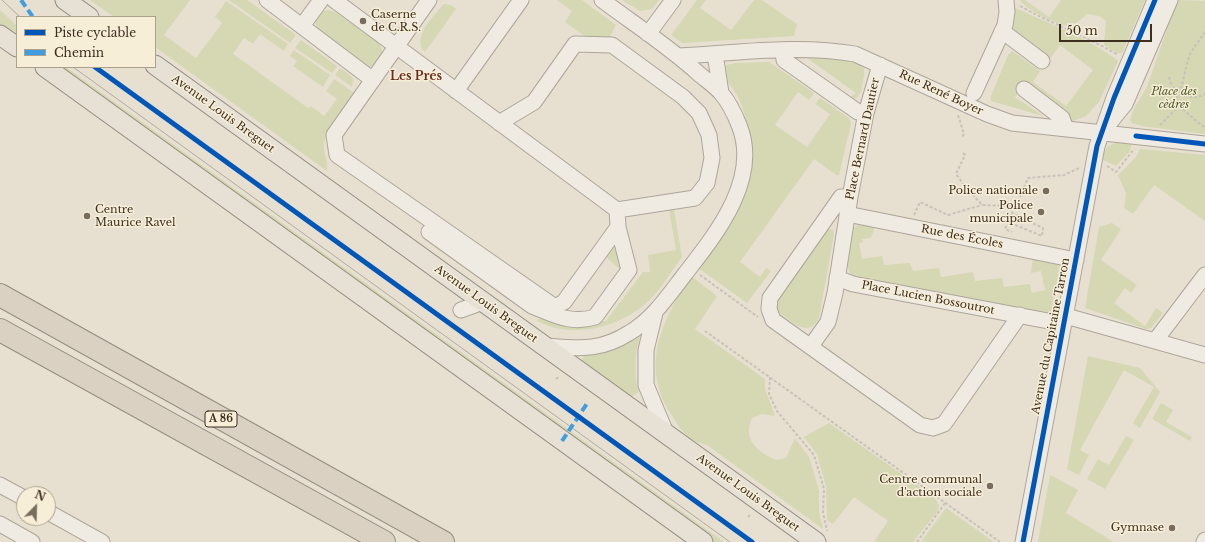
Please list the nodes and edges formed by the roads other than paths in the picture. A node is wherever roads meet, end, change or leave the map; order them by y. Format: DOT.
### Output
graph roads {
  1 [pos="65,0"];
  2 [pos="267,0"];
  3 [pos="321,0"];
  4 [pos="334,0"];
  5 [pos="429,0"];
  6 [pos="521,0"];
  7 [pos="602,0"];
  8 [pos="673,0"];
  9 [pos="1155,0"];
  10 [pos="1170,0"];
  11 [pos="1011,2"];
  12 [pos="88,16"];
  13 [pos="302,26"];
  14 [pos="1002,31"];
  15 [pos="648,34"];
  16 [pos="0,35"];
  17 [pos="16,46"];
  18 [pos="396,47"];
  19 [pos="783,51"];
  20 [pos="715,54"];
  21 [pos="679,56"];
  22 [pos="1042,60"];
  23 [pos="880,65"];
  24 [pos="156,66"];
  25 [pos="45,68"];
  26 [pos="373,80"];
  27 [pos="1024,89"];
  28 [pos="456,91"];
  29 [pos="721,93"];
  30 [pos="974,93"];
  31 [pos="866,113"];
  32 [pos="499,123"];
  33 [pos="1066,129"];
  34 [pos="1101,133"];
  35 [pos="1205,144"];
  36 [pos="850,197"];
  37 [pos="617,210"];
  38 [pos="847,214"];
  39 [pos="618,227"];
  40 [pos="1076,260"];
  41 [pos="1205,275"];
  42 [pos="837,278"];
  43 [pos="0,295"];
  44 [pos="483,302"];
  45 [pos="549,308"];
  46 [pos="461,310"];
  47 [pos="656,313"];
  48 [pos="1020,315"];
  49 [pos="1065,320"];
  50 [pos="0,330"];
  51 [pos="1155,340"];
  52 [pos="544,346"];
  53 [pos="811,346"];
  54 [pos="1205,355"];
  55 [pos="666,433"];
  56 [pos="0,485"];
  57 [pos="16,494"];
  58 [pos="56,516"];
  59 [pos="0,524"];
  60 [pos="823,540"];
  61 [pos="32,542"];
  62 [pos="102,542"];
  63 [pos="384,542"];
  64 [pos="443,542"];
  65 [pos="703,542"];
  66 [pos="1023,542"];
  1 -- 12 [label="main road"];
  2 -- 13 [label="street"];
  3 -- 13 [label="street"];
  4 -- 18 [label="street"];
  5 -- 18 [label="street"];
  6 -- 28 [label="street"];
  7 -- 15 [label="street"];
  8 -- 15 [label="street"];
  9 -- 34 [label="street, Avenue du Capitaine Tarron"];
  10 -- 34 [label="street"];
  11 -- 14 [label="street"];
  13 -- 26 [label="street"];
  14 -- 22 [label="street"];
  14 -- 30 [label="street"];
  15 -- 21 [label="street"];
  16 -- 17 [label="main road"];
  18 -- 26 [label="street"];
  18 -- 28 [label="street"];
  19 -- 20 [label="street, Rue René Boyer"];
  19 -- 23 [label="street, Rue René Boyer"];
  19 -- 31 [label="street"];
  20 -- 21 [label="street, Rue René Boyer"];
  20 -- 29 [label="street"];
  21 -- 29 [label="street"];
  23 -- 31 [label="street, Place Bernard Dautier"];
  23 -- 33 [label="street, Rue René Boyer"];
  24 -- 44 [label="main road, Avenue Louis Breguet"];
  25 -- 65 [label="main road"];
  26 -- 45 [label="street"];
  27 -- 33 [label="street"];
  28 -- 32 [label="street"];
  29 -- 47 [label="street"];
  31 -- 36 [label="street, Place Bernard Dautier"];
  32 -- 37 [label="street"];
  32 -- 37 [label="street"];
  33 -- 34 [label="street, Rue René Boyer"];
  34 -- 35 [label="street, Rue René Boyer"];
  34 -- 40 [label="street, Avenue du Capitaine Tarron"];
  36 -- 38 [label="street, Place Bernard Dautier"];
  36 -- 53 [label="street"];
  37 -- 39 [label="street"];
  38 -- 40 [label="street, Rue des Écoles"];
  38 -- 42 [label="street"];
  39 -- 45 [label="street"];
  39 -- 45 [label="street"];
  40 -- 49 [label="street, Avenue du Capitaine Tarron"];
  41 -- 51 [label="street"];
  42 -- 48 [label="street, Place Lucien Bossoutrot"];
  42 -- 53 [label="street"];
  43 -- 64 [label="highway, A 86"];
  44 -- 46 [label="street"];
  44 -- 52 [label="main road, Avenue Louis Breguet"];
  47 -- 52 [label="street"];
  47 -- 55 [label="street"];
  48 -- 49 [label="street, Place Lucien Bossoutrot"];
  48 -- 53 [label="street"];
  49 -- 51 [label="street, Place Lucien Bossoutrot"];
  49 -- 66 [label="street, Avenue du Capitaine Tarron"];
  50 -- 63 [label="highway, A 86"];
  51 -- 54 [label="street, Place Lucien Bossoutrot"];
  52 -- 55 [label="main road, Avenue Louis Breguet"];
  55 -- 60 [label="main road, Avenue Louis Breguet"];
  56 -- 57 [label="street"];
  58 -- 62 [label="street"];
  59 -- 61 [label="street"];
}
